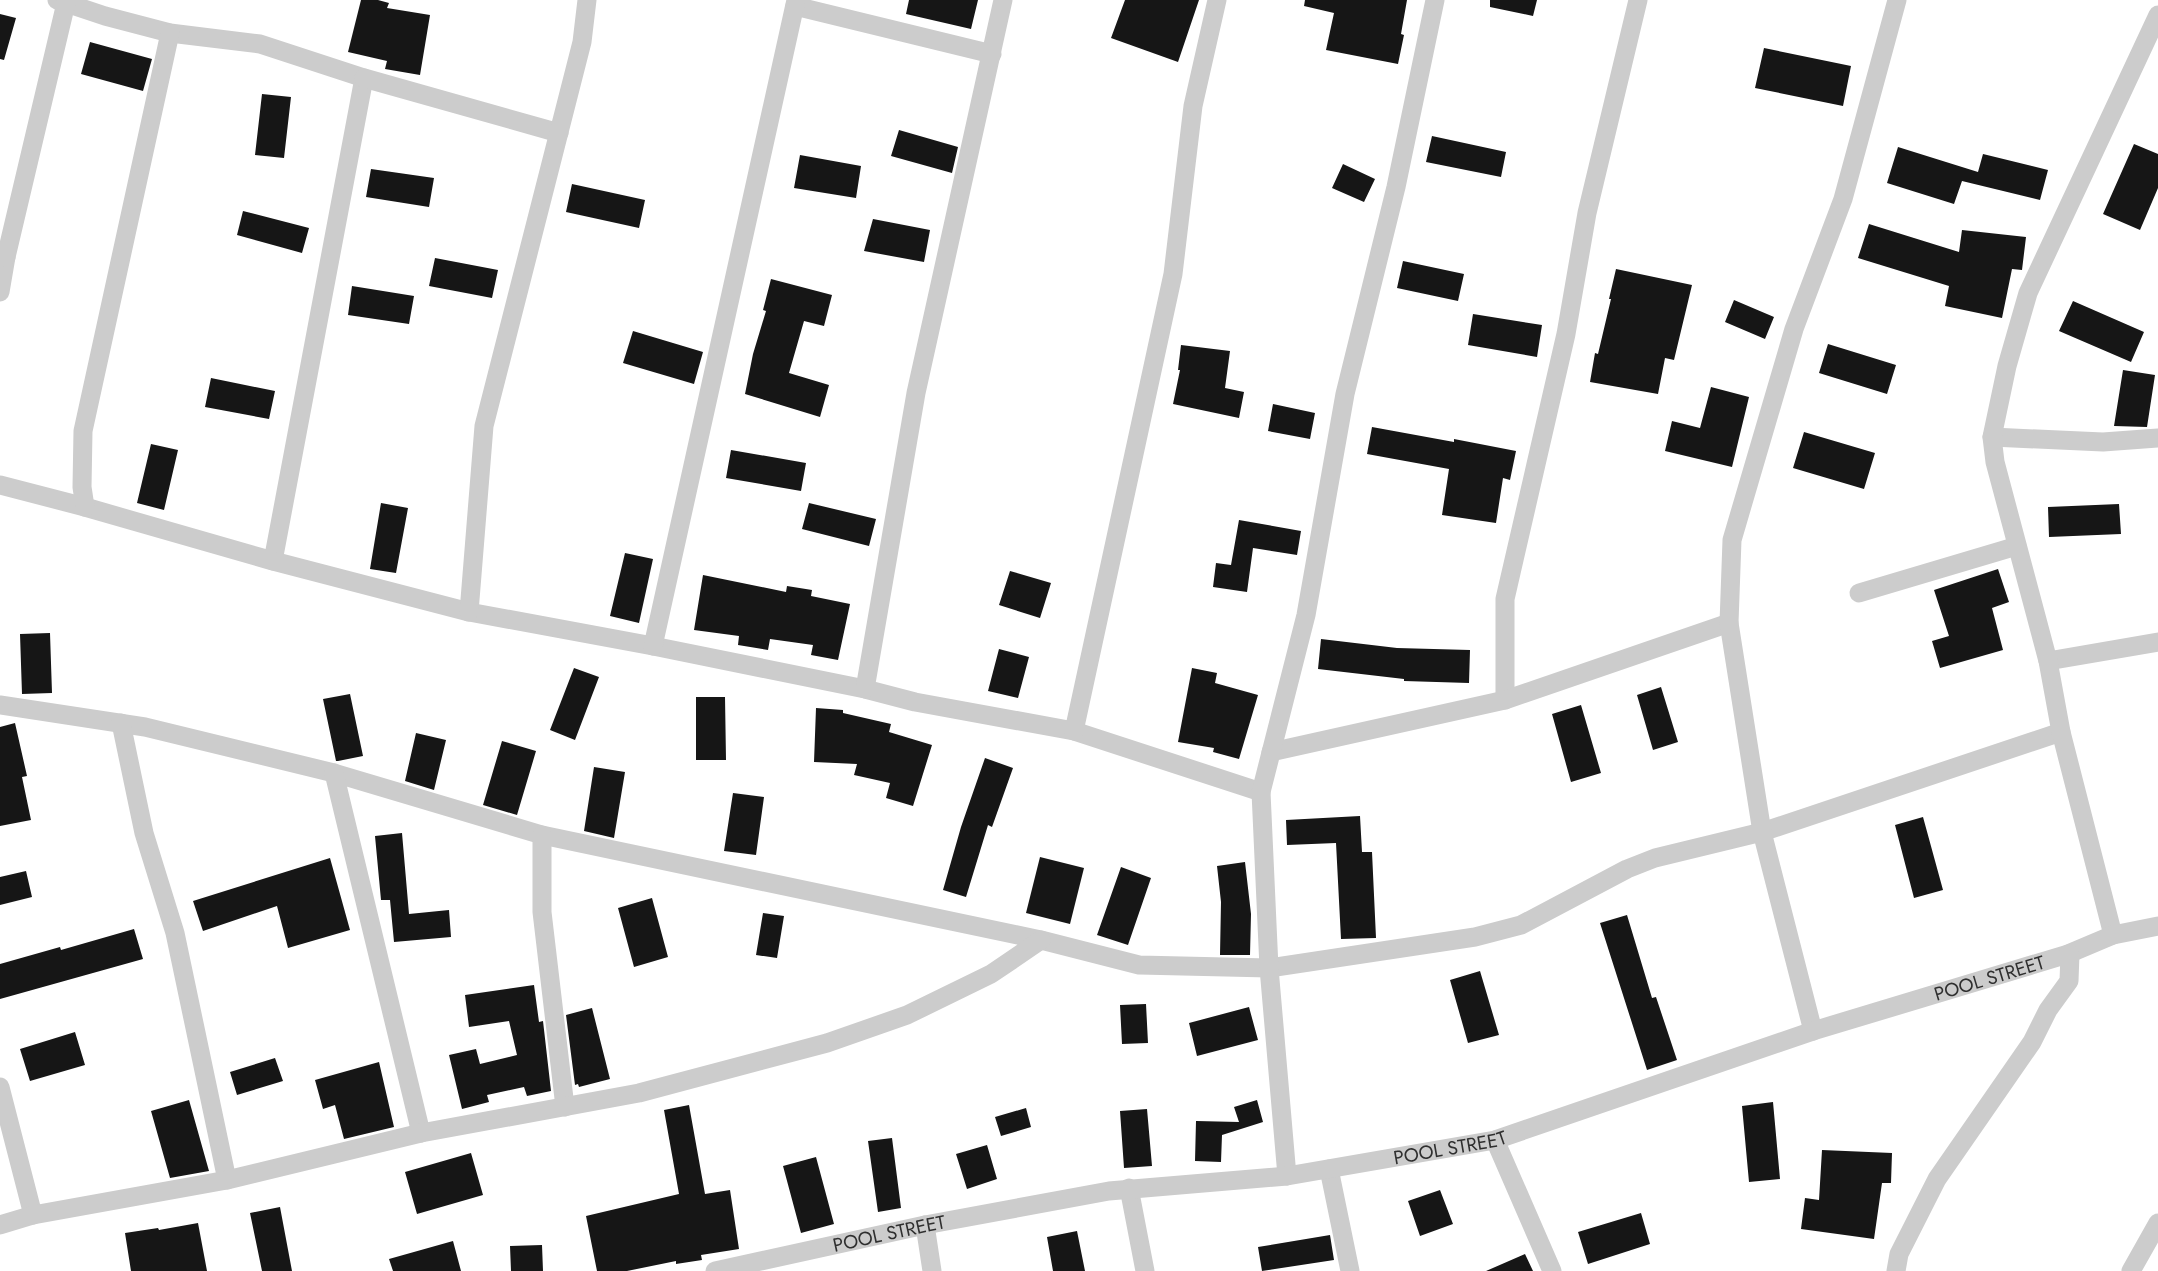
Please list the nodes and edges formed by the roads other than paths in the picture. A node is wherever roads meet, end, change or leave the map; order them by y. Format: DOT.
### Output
graph roads {
  1 [pos="587,0"];
  2 [pos="1003,0"];
  3 [pos="1217,0"];
  4 [pos="1435,0"];
  5 [pos="1638,0"];
  6 [pos="1897,0"];
  7 [pos="62,2"];
  8 [pos="795,3"];
  9 [pos="2158,15"];
  10 [pos="170,33"];
  11 [pos="992,54"];
  12 [pos="364,78"];
  13 [pos="559,133"];
  14 [pos="3,256"];
  15 [pos="0,292"];
  16 [pos="1992,437"];
  17 [pos="2158,438"];
  18 [pos="0,485"];
  19 [pos="86,507"];
  20 [pos="2017,546"];
  21 [pos="273,561"];
  22 [pos="1859,593"];
  23 [pos="469,611"];
  24 [pos="1729,623"];
  25 [pos="2158,642"];
  26 [pos="653,646"];
  27 [pos="2048,661"];
  28 [pos="864,689"];
  29 [pos="1505,700"];
  30 [pos="0,705"];
  31 [pos="121,723"];
  32 [pos="1074,732"];
  33 [pos="2062,733"];
  34 [pos="1271,752"];
  35 [pos="334,773"];
  36 [pos="1261,792"];
  37 [pos="1762,832"];
  38 [pos="542,835"];
  39 [pos="2158,926"];
  40 [pos="2113,935"];
  41 [pos="1041,940"];
  42 [pos="2067,954"];
  43 [pos="1269,968"];
  44 [pos="1813,1031"];
  45 [pos="0,1087"];
  46 [pos="565,1107"];
  47 [pos="421,1133"];
  48 [pos="1495,1140"];
  49 [pos="1328,1169"];
  50 [pos="1287,1176"];
  51 [pos="227,1180"];
  52 [pos="1129,1188"];
  53 [pos="33,1215"];
  54 [pos="2158,1223"];
  55 [pos="0,1225"];
  56 [pos="925,1225"];
  57 [pos="745,1268"];
  58 [pos="715,1271"];
  59 [pos="932,1271"];
  60 [pos="1145,1271"];
  61 [pos="1350,1271"];
  62 [pos="1552,1271"];
  63 [pos="1896,1271"];
  64 [pos="2131,1271"];
  1 -- 13 [label="street"];
  2 -- 11 [label="street"];
  3 -- 32 [label="street"];
  4 -- 34 [label="street"];
  5 -- 29 [label="street"];
  6 -- 24 [label="street"];
  7 -- 10 [label="street"];
  7 -- 14 [label="street"];
  8 -- 11 [label="street"];
  8 -- 26 [label="street"];
  9 -- 16 [label="street"];
  10 -- 12 [label="street"];
  10 -- 19 [label="street"];
  11 -- 28 [label="street"];
  12 -- 13 [label="street"];
  12 -- 21 [label="street"];
  13 -- 23 [label="street"];
  14 -- 15 [label="street"];
  16 -- 17 [label="street"];
  16 -- 20 [label="street"];
  18 -- 19 [label="street"];
  19 -- 21 [label="street"];
  20 -- 22 [label="street"];
  20 -- 27 [label="street"];
  21 -- 23 [label="street"];
  23 -- 26 [label="street"];
  24 -- 29 [label="street"];
  24 -- 37 [label="street"];
  25 -- 27 [label="street"];
  26 -- 28 [label="street"];
  27 -- 33 [label="street"];
  28 -- 32 [label="street"];
  29 -- 34 [label="street"];
  30 -- 31 [label="street"];
  31 -- 35 [label="street"];
  31 -- 51 [label="street"];
  32 -- 36 [label="street"];
  33 -- 37 [label="street"];
  33 -- 40 [label="street"];
  34 -- 36 [label="street"];
  35 -- 38 [label="street"];
  35 -- 47 [label="street"];
  36 -- 43 [label="street"];
  37 -- 43 [label="street"];
  37 -- 44 [label="street"];
  38 -- 41 [label="street"];
  38 -- 46 [label="street"];
  39 -- 40 [label="street, POOL STREET"];
  40 -- 42 [label="street, POOL STREET"];
  41 -- 43 [label="street"];
  41 -- 46 [label="street"];
  42 -- 44 [label="street, POOL STREET"];
  42 -- 63 [label="street"];
  43 -- 50 [label="street"];
  44 -- 48 [label="street, POOL STREET"];
  45 -- 53 [label="street"];
  46 -- 47 [label="street"];
  47 -- 51 [label="street"];
  48 -- 49 [label="street, POOL STREET"];
  48 -- 62 [label="street"];
  49 -- 50 [label="street, POOL STREET"];
  49 -- 61 [label="street"];
  50 -- 52 [label="street, POOL STREET"];
  51 -- 53 [label="street"];
  52 -- 56 [label="street, POOL STREET"];
  52 -- 60 [label="street"];
  53 -- 55 [label="street"];
  54 -- 64 [label="street"];
  56 -- 57 [label="street, POOL STREET"];
  56 -- 59 [label="street"];
  57 -- 58 [label="street, POOL STREET"];
}
